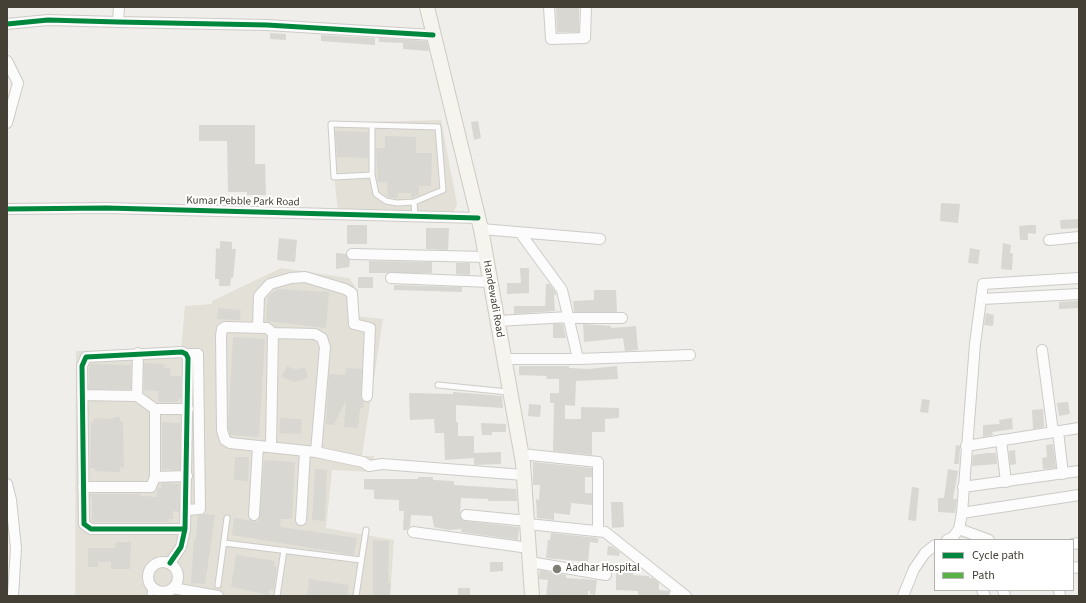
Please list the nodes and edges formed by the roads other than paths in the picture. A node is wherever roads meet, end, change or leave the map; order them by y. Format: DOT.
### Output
graph roads {
  1 [pos="119,7"];
  2 [pos="427,7"];
  3 [pos="549,7"];
  4 [pos="586,7"];
  5 [pos="118,22"];
  6 [pos="7,24"];
  7 [pos="433,34"];
  8 [pos="7,61"];
  9 [pos="7,123"];
  10 [pos="372,126"];
  11 [pos="372,175"];
  12 [pos="414,202"];
  13 [pos="7,209"];
  14 [pos="415,216"];
  15 [pos="480,223"];
  16 [pos="520,234"];
  17 [pos="1079,237"];
  18 [pos="600,239"];
  19 [pos="1049,240"];
  20 [pos="352,254"];
  21 [pos="486,257"];
  22 [pos="391,278"];
  23 [pos="1079,278"];
  24 [pos="490,282"];
  25 [pos="1079,294"];
  26 [pos="982,298"];
  27 [pos="569,318"];
  28 [pos="622,318"];
  29 [pos="496,321"];
  30 [pos="258,327"];
  31 [pos="273,333"];
  32 [pos="1042,350"];
  33 [pos="138,353"];
  34 [pos="186,354"];
  35 [pos="690,355"];
  36 [pos="504,359"];
  37 [pos="578,359"];
  38 [pos="438,385"];
  39 [pos="510,392"];
  40 [pos="82,395"];
  41 [pos="137,396"];
  42 [pos="367,396"];
  43 [pos="155,409"];
  44 [pos="188,409"];
  45 [pos="1079,428"];
  46 [pos="1056,431"];
  47 [pos="1001,440"];
  48 [pos="258,446"];
  49 [pos="271,446"];
  50 [pos="966,446"];
  51 [pos="305,450"];
  52 [pos="316,452"];
  53 [pos="521,454"];
  54 [pos="1079,471"];
  55 [pos="1063,474"];
  56 [pos="524,475"];
  57 [pos="187,476"];
  58 [pos="155,477"];
  59 [pos="1006,482"];
  60 [pos="7,484"];
  61 [pos="84,487"];
  62 [pos="963,487"];
  63 [pos="1079,495"];
  64 [pos="9,500"];
  65 [pos="186,510"];
  66 [pos="962,513"];
  67 [pos="254,515"];
  68 [pos="466,515"];
  69 [pos="10,517"];
  70 [pos="226,518"];
  71 [pos="301,520"];
  72 [pos="528,522"];
  73 [pos="185,529"];
  74 [pos="366,530"];
  75 [pos="598,531"];
  76 [pos="413,532"];
  77 [pos="965,533"];
  78 [pos="949,539"];
  79 [pos="985,539"];
  80 [pos="224,543"];
  81 [pos="934,546"];
  82 [pos="529,548"];
  83 [pos="284,550"];
  84 [pos="361,560"];
  85 [pos="530,562"];
  86 [pos="170,563"];
  87 [pos="606,575"];
  88 [pos="218,585"];
  89 [pos="173,588"];
  90 [pos="151,591"];
  91 [pos="676,592"];
  92 [pos="13,596"];
  93 [pos="218,596"];
  94 [pos="277,596"];
  95 [pos="356,596"];
  96 [pos="532,596"];
  97 [pos="686,596"];
  98 [pos="903,596"];
  1 -- 5 [label="street"];
  2 -- 7 [label="main road, Handewadi Road"];
  3 -- 4 [label="street"];
  5 -- 6 [label="street"];
  5 -- 7 [label="street"];
  7 -- 15 [label="main road, Handewadi Road"];
  8 -- 9 [label="street"];
  10 -- 11 [label="lane"];
  10 -- 11 [label="lane"];
  10 -- 12 [label="lane"];
  11 -- 12 [label="lane"];
  12 -- 14 [label="lane"];
  13 -- 14 [label="street, Kumar Pebble Park Road"];
  14 -- 15 [label="street, Kumar Pebble Park Road"];
  15 -- 16 [label="street, Kumar Pebble Park Road"];
  15 -- 21 [label="main road, Handewadi Road"];
  16 -- 18 [label="street, Kumar Pebble Park Road"];
  16 -- 27 [label="street"];
  17 -- 19 [label="street"];
  20 -- 21 [label="street"];
  21 -- 24 [label="main road, Handewadi Road"];
  22 -- 24 [label="street"];
  23 -- 26 [label="street"];
  24 -- 29 [label="main road, Handewadi Road"];
  25 -- 26 [label="street"];
  26 -- 50 [label="street"];
  27 -- 28 [label="street"];
  27 -- 29 [label="street"];
  27 -- 37 [label="street"];
  29 -- 36 [label="main road, Handewadi Road"];
  30 -- 31 [label="street"];
  30 -- 42 [label="street"];
  30 -- 48 [label="street"];
  31 -- 49 [label="street"];
  31 -- 52 [label="street"];
  32 -- 46 [label="street"];
  33 -- 34 [label="street"];
  33 -- 40 [label="street"];
  33 -- 41 [label="street"];
  34 -- 44 [label="street"];
  34 -- 65 [label="street"];
  35 -- 37 [label="street"];
  36 -- 37 [label="street"];
  36 -- 39 [label="main road, Handewadi Road"];
  38 -- 39 [label="lane"];
  39 -- 53 [label="main road, Handewadi Road"];
  40 -- 41 [label="street"];
  40 -- 61 [label="street"];
  41 -- 43 [label="street"];
  43 -- 44 [label="street"];
  43 -- 58 [label="street"];
  44 -- 57 [label="street"];
  45 -- 46 [label="street"];
  46 -- 47 [label="street"];
  46 -- 55 [label="street"];
  47 -- 50 [label="street"];
  47 -- 59 [label="street"];
  48 -- 49 [label="street"];
  48 -- 67 [label="street"];
  49 -- 51 [label="street"];
  50 -- 62 [label="street"];
  51 -- 52 [label="street"];
  51 -- 71 [label="street"];
  52 -- 56 [label="street"];
  53 -- 56 [label="main road, Handewadi Road"];
  53 -- 75 [label="street"];
  54 -- 55 [label="street"];
  55 -- 59 [label="street"];
  56 -- 72 [label="main road, Handewadi Road"];
  57 -- 58 [label="street"];
  57 -- 65 [label="street"];
  58 -- 61 [label="street"];
  59 -- 62 [label="street"];
  60 -- 64 [label="street"];
  61 -- 73 [label="street"];
  62 -- 66 [label="street"];
  63 -- 66 [label="street"];
  64 -- 69 [label="street"];
  65 -- 73 [label="street"];
  66 -- 77 [label="street"];
  68 -- 72 [label="street"];
  69 -- 92 [label="street"];
  70 -- 80 [label="lane"];
  72 -- 75 [label="street"];
  72 -- 82 [label="main road, Handewadi Road"];
  73 -- 86 [label="street"];
  74 -- 84 [label="lane"];
  75 -- 91 [label="street"];
  76 -- 82 [label="street"];
  77 -- 78 [label="street"];
  77 -- 79 [label="street"];
  80 -- 83 [label="lane"];
  80 -- 88 [label="lane"];
  81 -- 98 [label="street"];
  82 -- 85 [label="main road, Handewadi Road"];
  83 -- 84 [label="lane"];
  83 -- 94 [label="lane"];
  84 -- 95 [label="lane"];
  85 -- 87 [label="street"];
  85 -- 96 [label="main road, Handewadi Road"];
  86 -- 89 [label="street"];
  86 -- 90 [label="street"];
  89 -- 90 [label="street"];
  89 -- 93 [label="street"];
  91 -- 97 [label="street"];
}
